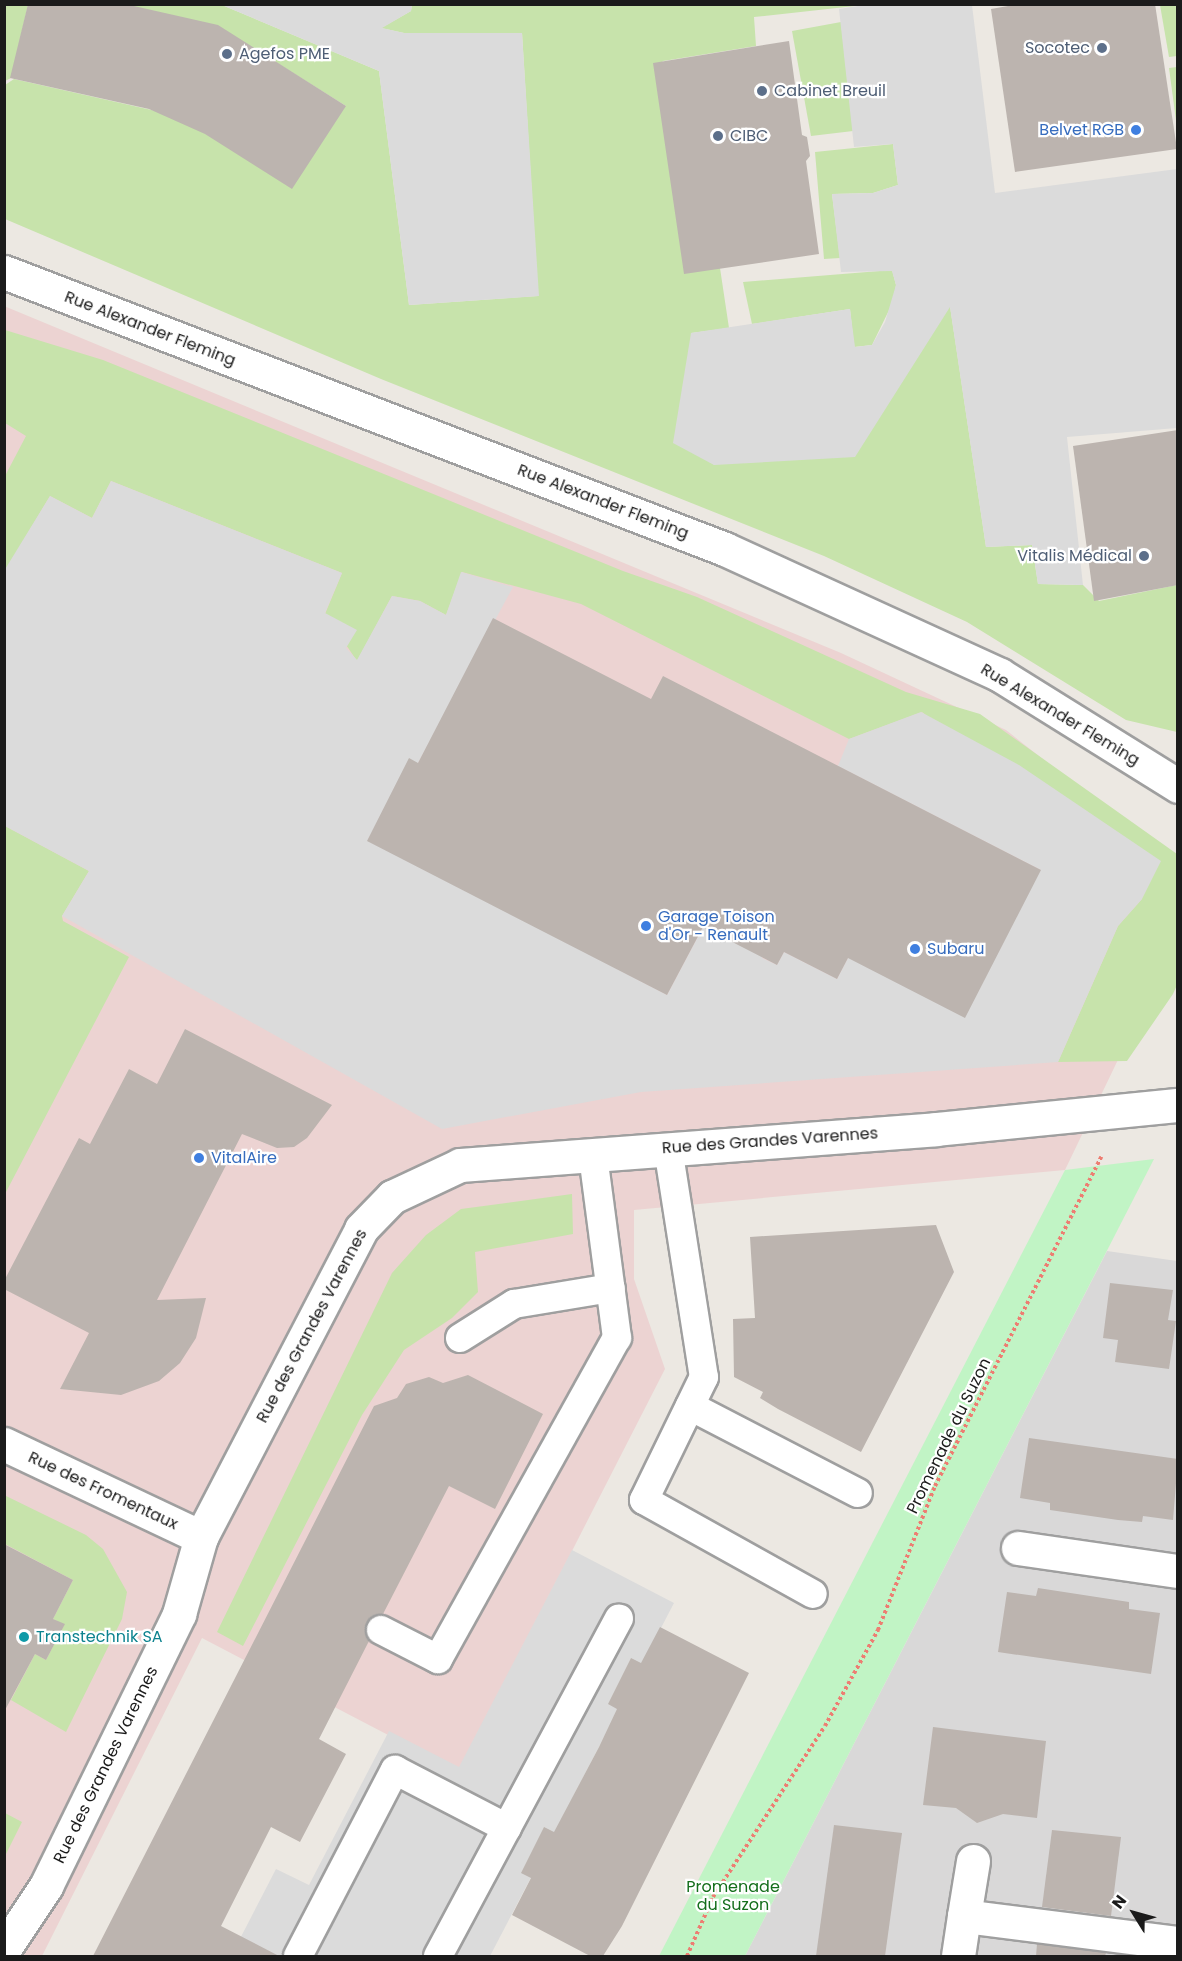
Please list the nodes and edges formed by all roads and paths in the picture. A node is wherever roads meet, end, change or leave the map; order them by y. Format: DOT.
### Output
graph roads {
  1 [pos="4,272"];
  2 [pos="1178,786"];
  3 [pos="1178,1105"];
  4 [pos="1124,1110"];
  5 [pos="668,1148"];
  6 [pos="593,1156"];
  7 [pos="610,1288"];
  8 [pos="460,1338"];
  9 [pos="690,1406"];
  10 [pos="4,1444"];
  11 [pos="858,1493"];
  12 [pos="201,1537"];
  13 [pos="1018,1548"];
  14 [pos="1178,1572"];
  15 [pos="813,1593"];
  16 [pos="619,1619"];
  17 [pos="381,1630"];
  18 [pos="507,1828"];
  19 [pos="973,1861"];
  20 [pos="964,1916"];
  21 [pos="1178,1943"];
  22 [pos="4,1949"];
  23 [pos="298,1956"];
  24 [pos="438,1956"];
  25 [pos="687,1956"];
  26 [pos="958,1956"];
  1 -- 2 [label="street, Rue Alexander Fleming"];
  3 -- 4 [label="street, Rue des Grandes Varennes"];
  4 -- 5 [label="street, Rue des Grandes Varennes"];
  4 -- 25 [label="path, Promenade du Suzon"];
  5 -- 6 [label="street, Rue des Grandes Varennes"];
  5 -- 9 [label="lane"];
  6 -- 7 [label="lane"];
  6 -- 12 [label="street, Rue des Grandes Varennes"];
  7 -- 8 [label="lane"];
  7 -- 17 [label="lane"];
  9 -- 11 [label="lane"];
  9 -- 15 [label="lane"];
  10 -- 12 [label="street, Rue des Fromentaux"];
  12 -- 22 [label="street, Rue des Grandes Varennes"];
  13 -- 14 [label="street"];
  16 -- 18 [label="lane"];
  18 -- 23 [label="lane"];
  18 -- 24 [label="lane"];
  19 -- 20 [label="street"];
  20 -- 21 [label="street"];
  20 -- 26 [label="street"];
}
